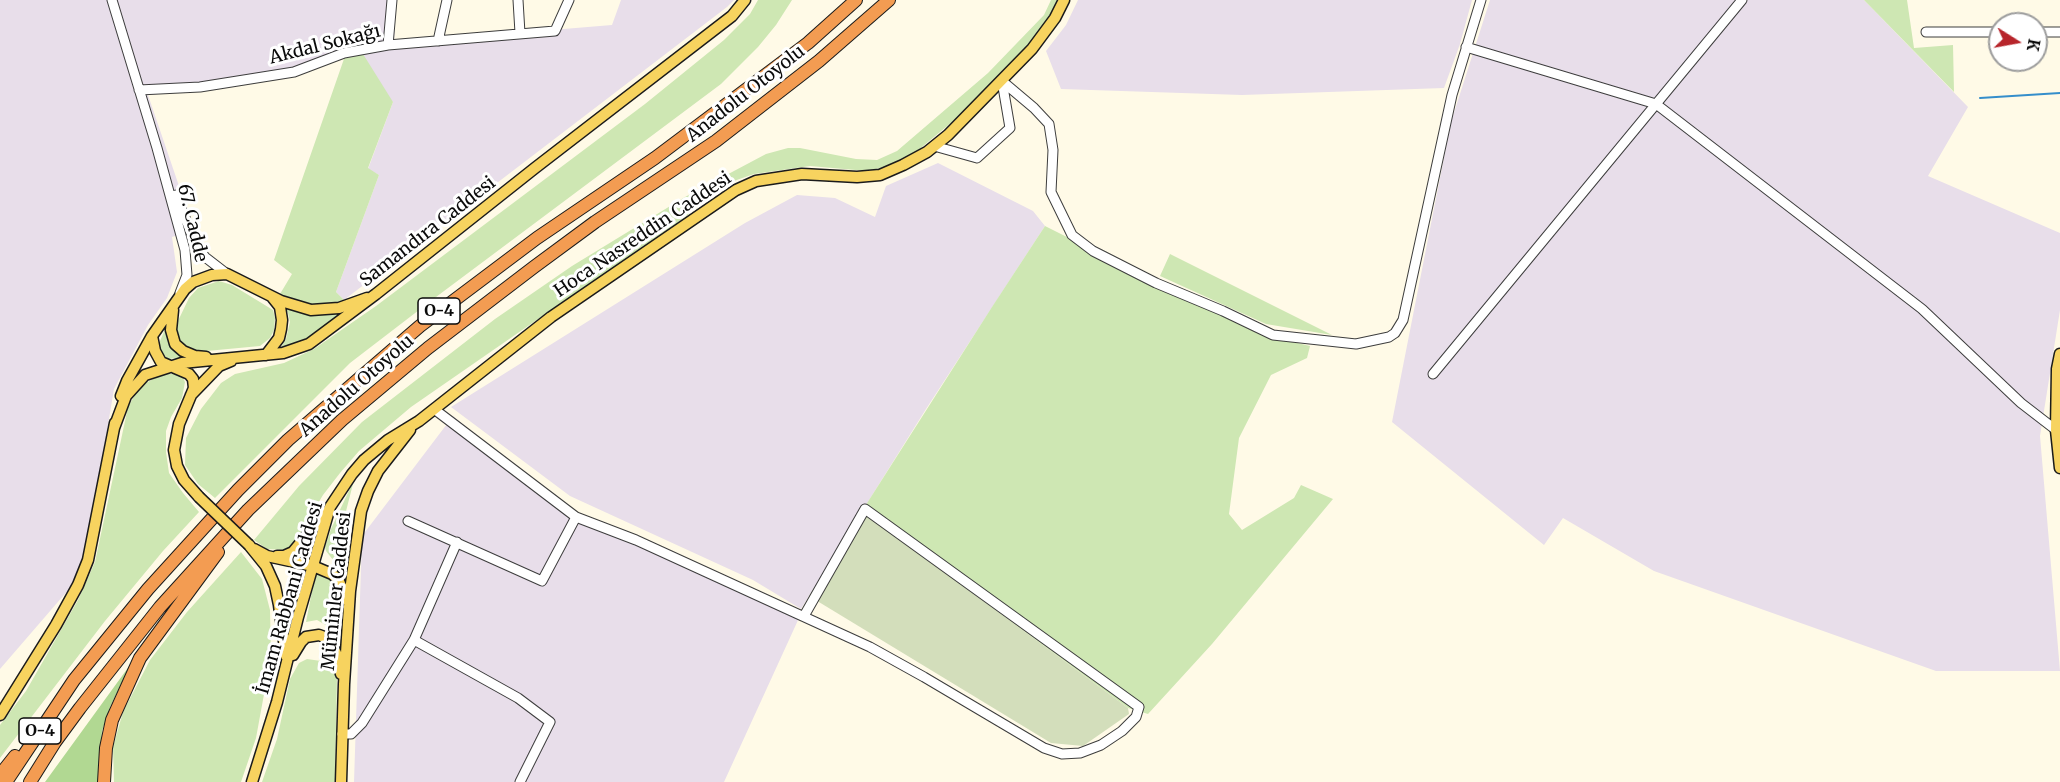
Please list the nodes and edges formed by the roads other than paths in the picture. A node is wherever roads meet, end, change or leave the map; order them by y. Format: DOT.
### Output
graph roads {
  1 [pos="112,0"];
  2 [pos="392,0"];
  3 [pos="447,0"];
  4 [pos="518,0"];
  5 [pos="569,0"];
  6 [pos="745,0"];
  7 [pos="856,0"];
  8 [pos="889,0"];
  9 [pos="1064,0"];
  10 [pos="1481,0"];
  11 [pos="1742,0"];
  12 [pos="1926,32"];
  13 [pos="1988,32"];
  14 [pos="520,33"];
  15 [pos="438,41"];
  16 [pos="388,45"];
  17 [pos="1466,46"];
  18 [pos="1002,81"];
  19 [pos="139,90"];
  20 [pos="1656,104"];
  21 [pos="934,146"];
  22 [pos="157,148"];
  23 [pos="228,274"];
  24 [pos="376,294"];
  25 [pos="272,297"];
  26 [pos="175,303"];
  27 [pos="152,336"];
  28 [pos="2060,354"];
  29 [pos="266,355"];
  30 [pos="239,357"];
  31 [pos="214,360"];
  32 [pos="172,367"];
  33 [pos="1434,374"];
  34 [pos="191,396"];
  35 [pos="434,409"];
  36 [pos="2058,413"];
  37 [pos="419,421"];
  38 [pos="114,428"];
  39 [pos="2056,430"];
  40 [pos="2060,462"];
  41 [pos="2060,468"];
  42 [pos="330,507"];
  43 [pos="248,510"];
  44 [pos="576,517"];
  45 [pos="408,521"];
  46 [pos="457,542"];
  47 [pos="249,545"];
  48 [pos="267,555"];
  49 [pos="313,566"];
  50 [pos="350,606"];
  51 [pos="804,616"];
  52 [pos="414,640"];
  53 [pos="286,669"];
  54 [pos="74,680"];
  55 [pos="344,684"];
  56 [pos="2,711"];
  57 [pos="342,734"];
  58 [pos="0,775"];
  59 [pos="6,782"];
  60 [pos="30,782"];
  61 [pos="104,782"];
  62 [pos="252,782"];
  63 [pos="341,782"];
  64 [pos="520,782"];
  1 -- 19 [label="street, 67. Cadde"];
  2 -- 16 [label="street"];
  3 -- 15 [label="street"];
  4 -- 14 [label="street"];
  5 -- 14 [label="street, Akdal Sokağı"];
  6 -- 24 [label="main road, Samandıra Caddesi"];
  7 -- 54 [label="highway, Anadolu Otoyolu / O-4"];
  8 -- 43 [label="highway, Anadolu Otoyolu / O-4"];
  9 -- 18 [label="main road, Hoca Nasreddin Caddesi"];
  10 -- 17 [label="street"];
  11 -- 20 [label="street"];
  12 -- 13 [label="street"];
  14 -- 15 [label="street, Akdal Sokağı"];
  15 -- 16 [label="street, Akdal Sokağı"];
  16 -- 19 [label="street, Akdal Sokağı"];
  17 -- 18 [label="street"];
  17 -- 20 [label="street"];
  18 -- 21 [label="main road, Hoca Nasreddin Caddesi"];
  18 -- 21 [label="street"];
  19 -- 22 [label="street, 67. Cadde"];
  20 -- 33 [label="street"];
  20 -- 39 [label="street"];
  21 -- 35 [label="main road, Hoca Nasreddin Caddesi"];
  22 -- 23 [label="street, 67. Cadde"];
  22 -- 26 [label="street, 67. Cadde"];
  23 -- 25 [label="main road"];
  23 -- 26 [label="main road"];
  24 -- 25 [label="main road"];
  24 -- 29 [label="main road, Samandıra Caddesi"];
  25 -- 29 [label="main road"];
  26 -- 27 [label="main road"];
  26 -- 31 [label="main road"];
  27 -- 32 [label="main road"];
  27 -- 38 [label="main road"];
  28 -- 36 [label="main road"];
  29 -- 30 [label="main road, Samandıra Caddesi"];
  30 -- 31 [label="main road, Samandıra Caddesi"];
  30 -- 34 [label="main road"];
  31 -- 32 [label="main road, Samandıra Caddesi"];
  32 -- 34 [label="main road"];
  32 -- 38 [label="main road, Samandıra Caddesi"];
  34 -- 47 [label="main road, bridge"];
  35 -- 37 [label="main road, Hoca Nasreddin Caddesi"];
  35 -- 44 [label="street"];
  36 -- 39 [label="main road"];
  37 -- 42 [label="main road, İmam Rabbani Caddesi"];
  37 -- 50 [label="main road, Müminler Caddesi"];
  38 -- 56 [label="main road"];
  39 -- 40 [label="main road"];
  40 -- 41 [label="main road"];
  42 -- 48 [label="main road"];
  42 -- 49 [label="main road, İmam Rabbani Caddesi"];
  43 -- 60 [label="highway, Anadolu Otoyolu / O-4"];
  43 -- 61 [label="highway"];
  44 -- 46 [label="street"];
  44 -- 51 [label="street"];
  45 -- 46 [label="street"];
  46 -- 52 [label="street"];
  47 -- 48 [label="main road"];
  47 -- 53 [label="main road"];
  48 -- 49 [label="main road"];
  49 -- 50 [label="main road"];
  49 -- 53 [label="main road, İmam Rabbani Caddesi"];
  50 -- 55 [label="main road, Müminler Caddesi"];
  51 -- 51 [label="street"];
  52 -- 57 [label="street"];
  52 -- 64 [label="street"];
  53 -- 55 [label="main road"];
  53 -- 62 [label="main road, İmam Rabbani Caddesi"];
  54 -- 58 [label="highway"];
  54 -- 59 [label="highway, Anadolu Otoyolu / O-4"];
  55 -- 57 [label="main road, Müminler Caddesi"];
  57 -- 63 [label="main road, Müminler Caddesi"];
}
